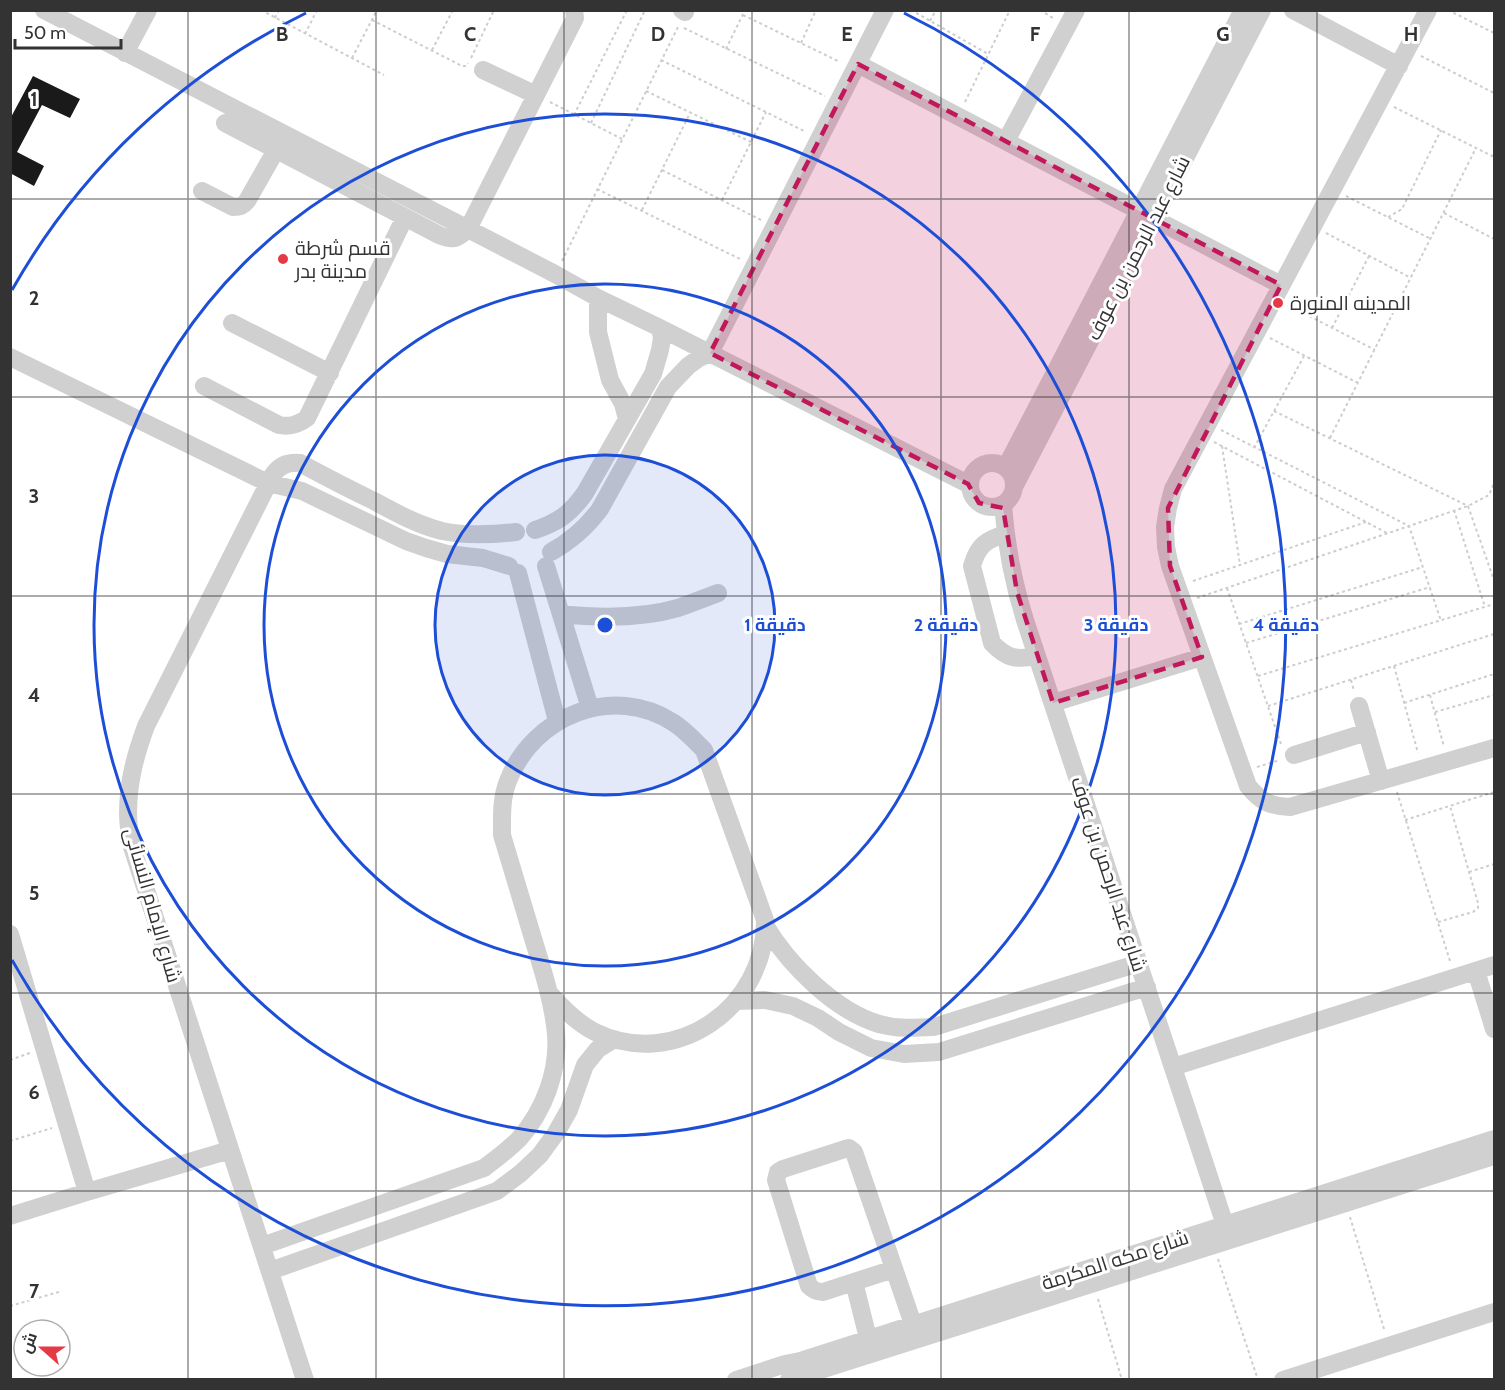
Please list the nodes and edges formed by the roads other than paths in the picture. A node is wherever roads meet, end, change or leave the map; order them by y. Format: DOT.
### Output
graph roads {
  1 [pos="44,10"];
  2 [pos="148,10"];
  3 [pos="885,10"];
  4 [pos="1076,10"];
  5 [pos="1243,10"];
  6 [pos="1262,10"];
  7 [pos="1293,10"];
  8 [pos="1428,10"];
  9 [pos="575,11"];
  10 [pos="125,53"];
  11 [pos="856,66"];
  12 [pos="1399,66"];
  13 [pos="483,69"];
  14 [pos="536,95"];
  15 [pos="225,123"];
  16 [pos="1006,141"];
  17 [pos="276,150"];
  18 [pos="202,191"];
  19 [pos="1147,215"];
  20 [pos="405,217"];
  21 [pos="468,229"];
  22 [pos="1278,292"];
  23 [pos="598,298"];
  24 [pos="232,324"];
  25 [pos="660,328"];
  26 [pos="710,353"];
  27 [pos="10,357"];
  28 [pos="330,373"];
  29 [pos="204,386"];
  30 [pos="627,419"];
  31 [pos="1006,467"];
  32 [pos="268,483"];
  33 [pos="970,485"];
  34 [pos="1015,485"];
  35 [pos="1003,505"];
  36 [pos="536,530"];
  37 [pos="516,532"];
  38 [pos="1005,534"];
  39 [pos="548,559"];
  40 [pos="514,569"];
  41 [pos="718,593"];
  42 [pos="561,614"];
  43 [pos="1037,656"];
  44 [pos="1202,657"];
  45 [pos="1053,703"];
  46 [pos="1359,706"];
  47 [pos="590,708"];
  48 [pos="557,721"];
  49 [pos="1366,732"];
  50 [pos="1494,748"];
  51 [pos="1290,756"];
  52 [pos="1387,779"];
  53 [pos="765,925"];
  54 [pos="10,934"];
  55 [pos="1139,963"];
  56 [pos="1494,965"];
  57 [pos="1476,971"];
  58 [pos="1147,987"];
  59 [pos="550,994"];
  60 [pos="737,1001"];
  61 [pos="1494,1029"];
  62 [pos="614,1039"];
  63 [pos="1173,1067"];
  64 [pos="1494,1139"];
  65 [pos="230,1150"];
  66 [pos="1494,1156"];
  67 [pos="87,1192"];
  68 [pos="10,1216"];
  69 [pos="1223,1236"];
  70 [pos="262,1246"];
  71 [pos="894,1269"];
  72 [pos="270,1271"];
  73 [pos="854,1282"];
  74 [pos="1494,1312"];
  75 [pos="914,1324"];
  76 [pos="868,1338"];
  77 [pos="794,1374"];
  78 [pos="305,1380"];
  79 [pos="736,1380"];
  80 [pos="1283,1380"];
  1 -- 10 [label="street"];
  2 -- 10 [label="street"];
  3 -- 11 [label="street"];
  4 -- 16 [label="street"];
  5 -- 19 [label="street, شارع عبد الرحمن بن عوف"];
  6 -- 19 [label="street, شارع عبد الرحمن بن عوف"];
  7 -- 12 [label="street"];
  8 -- 12 [label="street"];
  9 -- 14 [label="street"];
  10 -- 21 [label="street"];
  11 -- 16 [label="street"];
  11 -- 26 [label="street"];
  12 -- 22 [label="street"];
  13 -- 14 [label="street"];
  14 -- 21 [label="street"];
  15 -- 17 [label="street"];
  16 -- 19 [label="street"];
  17 -- 18 [label="street"];
  17 -- 20 [label="street"];
  19 -- 22 [label="street"];
  19 -- 31 [label="street, شارع عبد الرحمن بن عوف"];
  19 -- 34 [label="street, شارع عبد الرحمن بن عوف"];
  20 -- 21 [label="street"];
  20 -- 28 [label="street"];
  21 -- 23 [label="street"];
  22 -- 44 [label="street"];
  23 -- 25 [label="street"];
  23 -- 30 [label="street"];
  24 -- 28 [label="street"];
  25 -- 26 [label="street"];
  25 -- 30 [label="street"];
  26 -- 33 [label="street"];
  26 -- 39 [label="street"];
  27 -- 32 [label="street"];
  28 -- 29 [label="street"];
  30 -- 36 [label="street"];
  31 -- 33 [label="street"];
  31 -- 34 [label="street"];
  32 -- 37 [label="street, شارع الإمام النسائى"];
  32 -- 40 [label="street"];
  32 -- 65 [label="street, شارع الإمام النسائى"];
  33 -- 35 [label="street"];
  34 -- 35 [label="street"];
  35 -- 38 [label="street, شارع عبد الرحمن بن عوف"];
  36 -- 37 [label="street"];
  36 -- 39 [label="street"];
  37 -- 40 [label="street"];
  38 -- 43 [label="street, شارع عبد الرحمن بن عوف"];
  38 -- 43 [label="street"];
  39 -- 40 [label="street"];
  39 -- 42 [label="street"];
  40 -- 48 [label="street"];
  41 -- 42 [label="street"];
  42 -- 47 [label="street"];
  43 -- 45 [label="street, شارع عبد الرحمن بن عوف"];
  44 -- 45 [label="street"];
  44 -- 52 [label="street"];
  45 -- 55 [label="street, شارع عبد الرحمن بن عوف"];
  46 -- 49 [label="street"];
  47 -- 48 [label="street"];
  47 -- 53 [label="street"];
  48 -- 59 [label="street"];
  49 -- 51 [label="street"];
  49 -- 52 [label="street"];
  50 -- 52 [label="street"];
  53 -- 55 [label="street"];
  53 -- 60 [label="street"];
  54 -- 67 [label="street"];
  55 -- 58 [label="street, شارع عبد الرحمن بن عوف"];
  56 -- 57 [label="street"];
  57 -- 61 [label="street"];
  57 -- 63 [label="street"];
  58 -- 60 [label="street"];
  58 -- 63 [label="street, شارع عبد الرحمن بن عوف"];
  59 -- 62 [label="street"];
  59 -- 70 [label="street"];
  60 -- 62 [label="street"];
  62 -- 72 [label="street"];
  63 -- 69 [label="street, شارع عبد الرحمن بن عوف"];
  64 -- 69 [label="street, شارع مكه المكرمة"];
  65 -- 67 [label="street"];
  65 -- 70 [label="street, شارع الإمام النسائى"];
  66 -- 69 [label="street, شارع مكه المكرمة"];
  67 -- 68 [label="street"];
  69 -- 75 [label="street, شارع مكه المكرمة"];
  69 -- 77 [label="street, شارع مكه المكرمة"];
  70 -- 72 [label="street, شارع الإمام النسائى"];
  71 -- 73 [label="street"];
  71 -- 73 [label="street"];
  71 -- 75 [label="street"];
  72 -- 78 [label="street, شارع الإمام النسائى"];
  73 -- 76 [label="street"];
  74 -- 80 [label="street"];
  75 -- 76 [label="street, شارع مكه المكرمة"];
  76 -- 77 [label="street, شارع مكه المكرمة"];
  77 -- 79 [label="street, شارع مكه المكرمة"];
}
